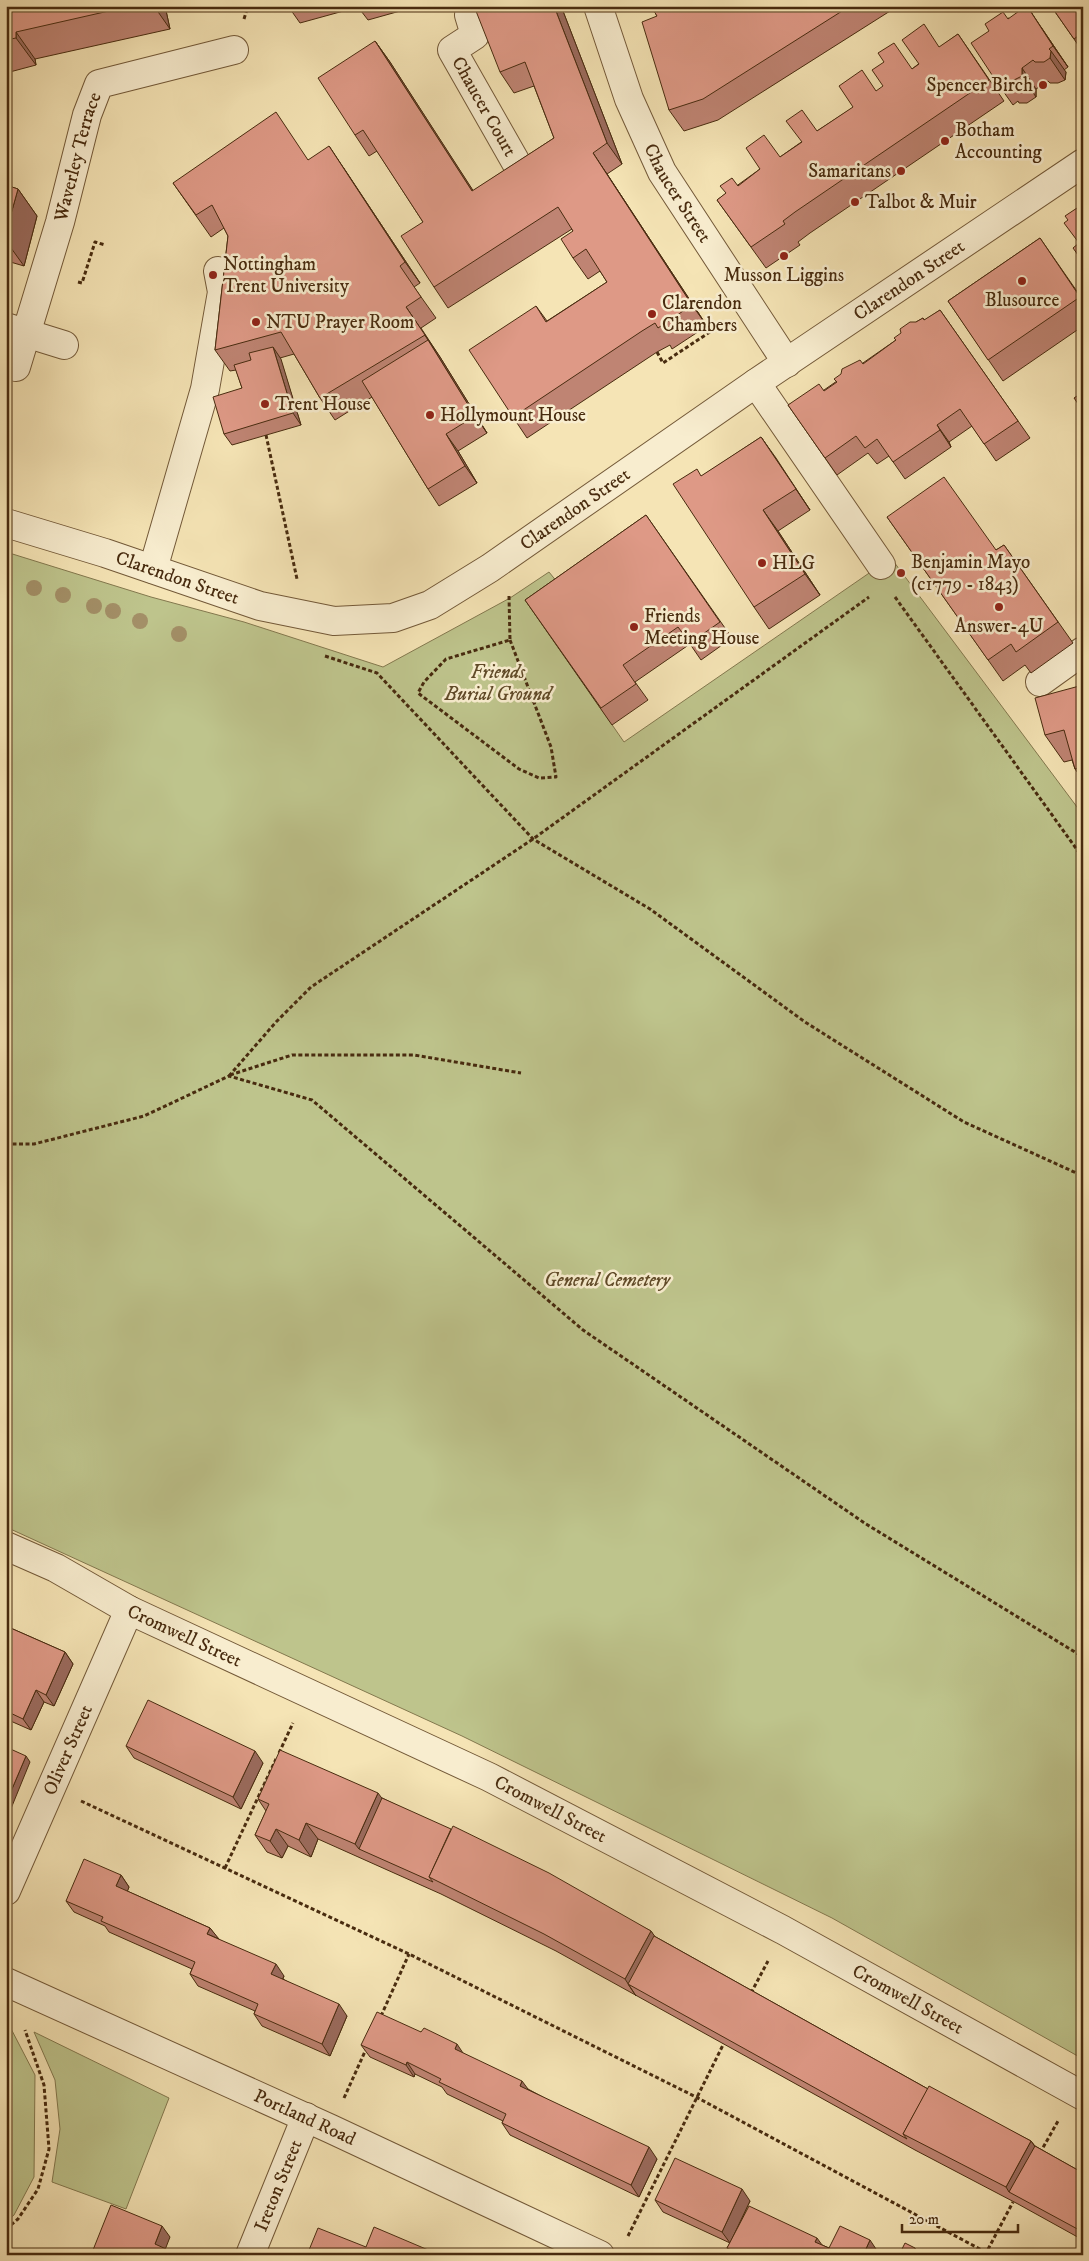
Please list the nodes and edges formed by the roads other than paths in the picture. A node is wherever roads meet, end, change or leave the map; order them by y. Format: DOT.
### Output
graph roads {
  1 [pos="492,6"];
  2 [pos="598,6"];
  3 [pos="234,50"];
  4 [pos="1083,163"];
  5 [pos="522,173"];
  6 [pos="218,271"];
  7 [pos="16,330"];
  8 [pos="64,345"];
  9 [pos="787,363"];
  10 [pos="16,368"];
  11 [pos="756,383"];
  12 [pos="6,522"];
  13 [pos="153,569"];
  14 [pos="884,575"];
  15 [pos="1083,651"];
  16 [pos="1040,682"];
  17 [pos="6,1546"];
  18 [pos="129,1610"];
  19 [pos="6,1891"];
  20 [pos="8,1983"];
  21 [pos="1083,2096"];
  22 [pos="306,2117"];
  23 [pos="250,2255"];
  24 [pos="600,2255"];
  1 -- 5 [label="street, Chaucer Court"];
  2 -- 9 [label="street, Chaucer Street"];
  3 -- 7 [label="street, Waverley Terrace"];
  4 -- 9 [label="street, Clarendon Street"];
  6 -- 13 [label="street"];
  7 -- 8 [label="street"];
  7 -- 10 [label="street"];
  9 -- 11 [label="street, Clarendon Street"];
  11 -- 13 [label="street, Clarendon Street"];
  11 -- 14 [label="street"];
  12 -- 13 [label="street, Clarendon Street"];
  15 -- 16 [label="street"];
  17 -- 18 [label="street, Cromwell Street"];
  18 -- 19 [label="street, Oliver Street"];
  18 -- 21 [label="street, Cromwell Street"];
  20 -- 22 [label="street, Portland Road"];
  22 -- 23 [label="street, Ireton Street"];
  22 -- 24 [label="street, Portland Road"];
}
